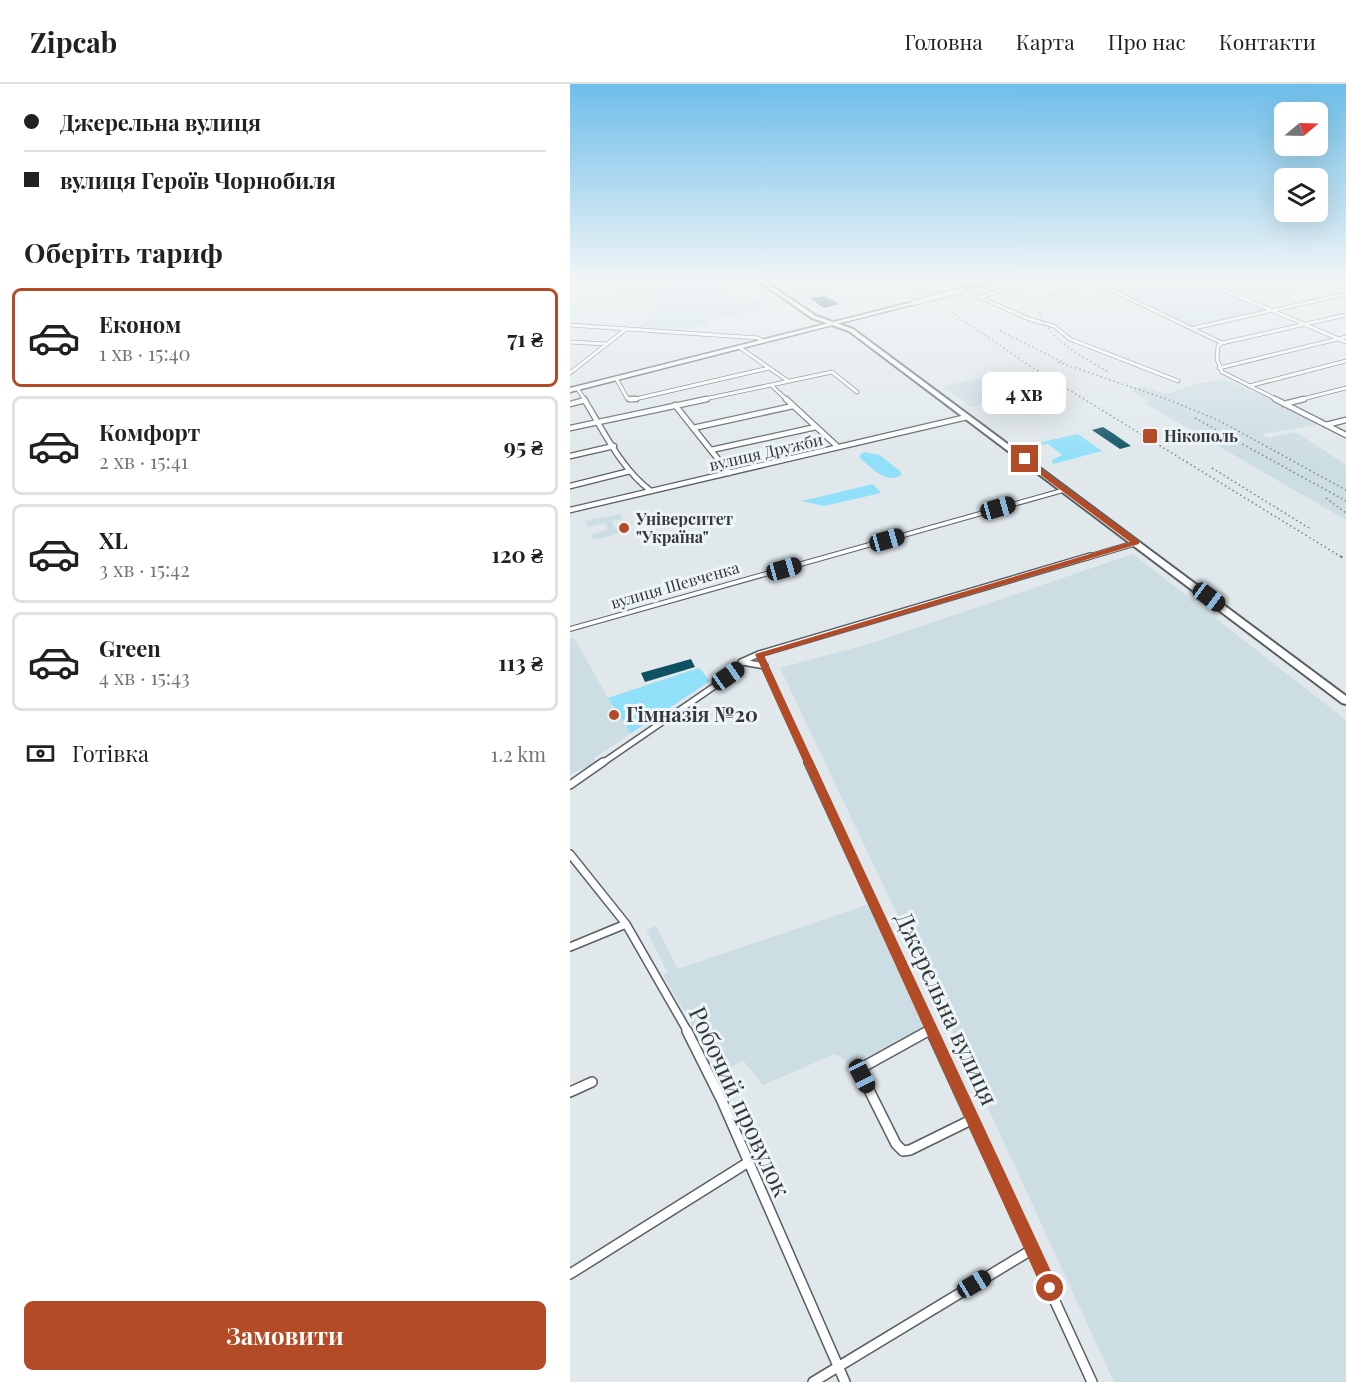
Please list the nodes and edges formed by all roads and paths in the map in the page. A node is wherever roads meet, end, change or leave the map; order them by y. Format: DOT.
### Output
graph roads {
  1 [pos="612,340"];
  2 [pos="758,340"];
  3 [pos="758,340"];
  4 [pos="864,340"];
  5 [pos="1071,340"];
  6 [pos="1214,340"];
  7 [pos="1240,340"];
  8 [pos="1337,340"];
  9 [pos="570,342"];
  10 [pos="607,344"];
  11 [pos="1222,344"];
  12 [pos="739,347"];
  13 [pos="1346,361"];
  14 [pos="769,368"];
  15 [pos="1219,368"];
  16 [pos="570,373"];
  17 [pos="616,378"];
  18 [pos="788,381"];
  19 [pos="1179,381"];
  20 [pos="570,385"];
  21 [pos="771,385"];
  22 [pos="1249,386"];
  23 [pos="577,388"];
  24 [pos="1346,388"];
  25 [pos="570,390"];
  26 [pos="857,392"];
  27 [pos="585,400"];
  28 [pos="570,404"];
  29 [pos="1284,404"];
  30 [pos="675,405"];
  31 [pos="793,406"];
  32 [pos="967,417"];
  33 [pos="1346,420"];
  34 [pos="598,422"];
  35 [pos="1326,425"];
  36 [pos="816,427"];
  37 [pos="570,428"];
  38 [pos="693,428"];
  39 [pos="1346,435"];
  40 [pos="614,446"];
  41 [pos="838,447"];
  42 [pos="711,450"];
  43 [pos="570,456"];
  44 [pos="630,471"];
  45 [pos="729,473"];
  46 [pos="570,486"];
  47 [pos="1065,489"];
  48 [pos="651,491"];
  49 [pos="570,510"];
  50 [pos="1136,543"];
  51 [pos="570,629"];
  52 [pos="759,654"];
  53 [pos="741,662"];
  54 [pos="765,666"];
  55 [pos="1346,701"];
  56 [pos="570,785"];
  57 [pos="570,854"];
  58 [pos="626,924"];
  59 [pos="570,947"];
  60 [pos="931,1029"];
  61 [pos="592,1082"];
  62 [pos="570,1092"];
  63 [pos="973,1119"];
  64 [pos="747,1163"];
  65 [pos="1033,1249"];
  66 [pos="570,1274"];
  67 [pos="838,1367"];
  68 [pos="813,1382"];
  69 [pos="845,1382"];
  70 [pos="1092,1382"];
  1 -- 10 [label="street"];
  2 -- 12 [label="main road"];
  3 -- 20 [label="main road"];
  4 -- 32 [label="main road"];
  5 -- 19 [label="street"];
  6 -- 11 [label="street"];
  7 -- 11 [label="street"];
  8 -- 15 [label="street"];
  9 -- 10 [label="street"];
  10 -- 16 [label="street"];
  11 -- 15 [label="street"];
  12 -- 14 [label="street"];
  12 -- 17 [label="main road"];
  13 -- 22 [label="street"];
  14 -- 17 [label="street"];
  14 -- 18 [label="street"];
  15 -- 22 [label="street"];
  17 -- 23 [label="main road"];
  18 -- 21 [label="street"];
  18 -- 26 [label="street"];
  21 -- 30 [label="street"];
  21 -- 31 [label="street"];
  22 -- 29 [label="street"];
  23 -- 25 [label="main road"];
  23 -- 27 [label="street"];
  24 -- 29 [label="street"];
  27 -- 28 [label="street"];
  27 -- 34 [label="street"];
  29 -- 35 [label="street"];
  30 -- 34 [label="street"];
  30 -- 38 [label="street"];
  31 -- 36 [label="street"];
  31 -- 38 [label="street"];
  32 -- 41 [label="street, вулиця Дружби"];
  32 -- 47 [label="main road"];
  33 -- 35 [label="street"];
  34 -- 37 [label="street"];
  34 -- 40 [label="street"];
  35 -- 39 [label="street"];
  36 -- 41 [label="street"];
  36 -- 42 [label="street"];
  38 -- 42 [label="street"];
  40 -- 43 [label="street"];
  40 -- 44 [label="street"];
  41 -- 45 [label="street, вулиця Дружби"];
  42 -- 45 [label="street"];
  44 -- 46 [label="street"];
  44 -- 48 [label="street"];
  45 -- 48 [label="street, вулиця Дружби"];
  47 -- 50 [label="main road"];
  47 -- 51 [label="street, вулиця Шевченка"];
  48 -- 49 [label="street, вулиця Дружби"];
  50 -- 52 [label="street"];
  50 -- 55 [label="main road"];
  52 -- 53 [label="street"];
  52 -- 54 [label="street, Джерельна вулиця"];
  53 -- 54 [label="street"];
  53 -- 56 [label="street"];
  54 -- 60 [label="street, Джерельна вулиця"];
  57 -- 58 [label="street, Робочий провулок"];
  58 -- 59 [label="street"];
  58 -- 64 [label="street, Робочий провулок"];
  60 -- 63 [label="street, Джерельна вулиця"];
  60 -- 63 [label="street"];
  61 -- 62 [label="street"];
  63 -- 65 [label="street, Джерельна вулиця"];
  64 -- 66 [label="street"];
  64 -- 67 [label="street, Робочий провулок"];
  65 -- 67 [label="street"];
  65 -- 70 [label="street, Джерельна вулиця"];
  67 -- 68 [label="street"];
  67 -- 69 [label="street, Робочий провулок"];
}
